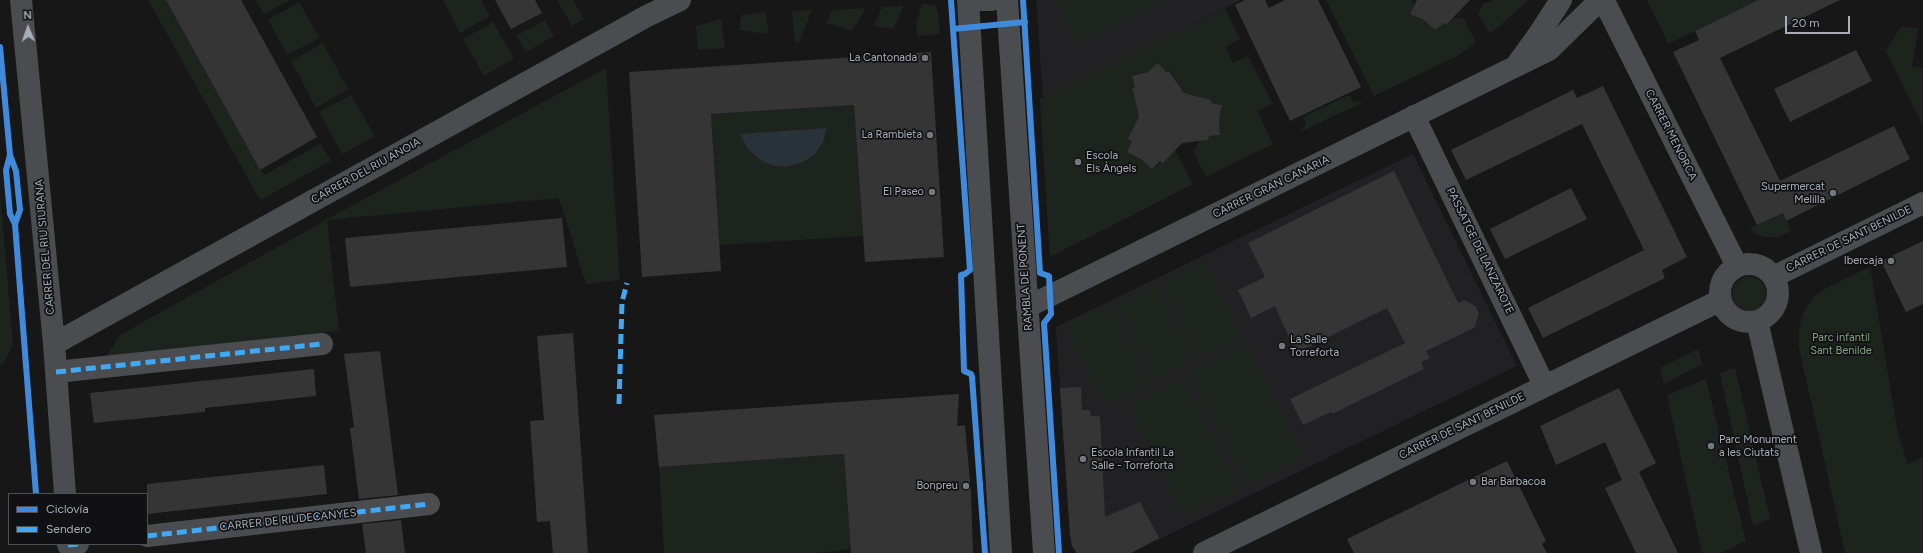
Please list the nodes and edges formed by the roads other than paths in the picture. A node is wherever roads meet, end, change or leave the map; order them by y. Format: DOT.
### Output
graph roads {
  1 [pos="22,0"];
  2 [pos="680,0"];
  3 [pos="968,0"];
  4 [pos="979,0"];
  5 [pos="991,0"];
  6 [pos="1007,0"];
  7 [pos="1561,0"];
  8 [pos="1596,2"];
  9 [pos="1515,67"];
  10 [pos="1414,116"];
  11 [pos="1923,203"];
  12 [pos="1737,266"];
  13 [pos="1775,276"];
  14 [pos="1721,300"];
  15 [pos="1027,307"];
  16 [pos="1757,321"];
  17 [pos="54,344"];
  18 [pos="322,344"];
  19 [pos="56,372"];
  20 [pos="1544,385"];
  21 [pos="64,493"];
  22 [pos="429,504"];
  23 [pos="148,536"];
  24 [pos="1001,553"];
  25 [pos="1044,553"];
  26 [pos="1204,553"];
  27 [pos="1811,553"];
  1 -- 17 [label="street, CARRER DEL RIU SIURANA"];
  2 -- 17 [label="street, CARRER DEL RIU ANOIA"];
  3 -- 24 [label="street"];
  4 -- 5 [label="street"];
  6 -- 15 [label="street, RAMBLA DE PONENT"];
  7 -- 9 [label="street, CARRER GRAN CANARIA"];
  8 -- 9 [label="street, CARRER GRAN CANARIA"];
  8 -- 12 [label="street, CARRER MENORCA"];
  9 -- 10 [label="street, CARRER GRAN CANARIA"];
  10 -- 15 [label="street, CARRER GRAN CANARIA"];
  10 -- 20 [label="street, PASSATGE DE LANZAROTE"];
  11 -- 13 [label="street, CARRER DE SANT BENILDE"];
  12 -- 13 [label="street"];
  12 -- 14 [label="street"];
  13 -- 16 [label="street"];
  14 -- 16 [label="street"];
  14 -- 20 [label="street, CARRER DE SANT BENILDE"];
  15 -- 25 [label="street, RAMBLA DE PONENT"];
  16 -- 27 [label="street"];
  17 -- 19 [label="street, CARRER DEL RIU SIURANA"];
  18 -- 19 [label="street"];
  19 -- 21 [label="street, CARRER DEL RIU SIURANA"];
  20 -- 26 [label="street, CARRER DE SANT BENILDE"];
  22 -- 23 [label="street, CARRER DE RIUDECANYES"];
}
